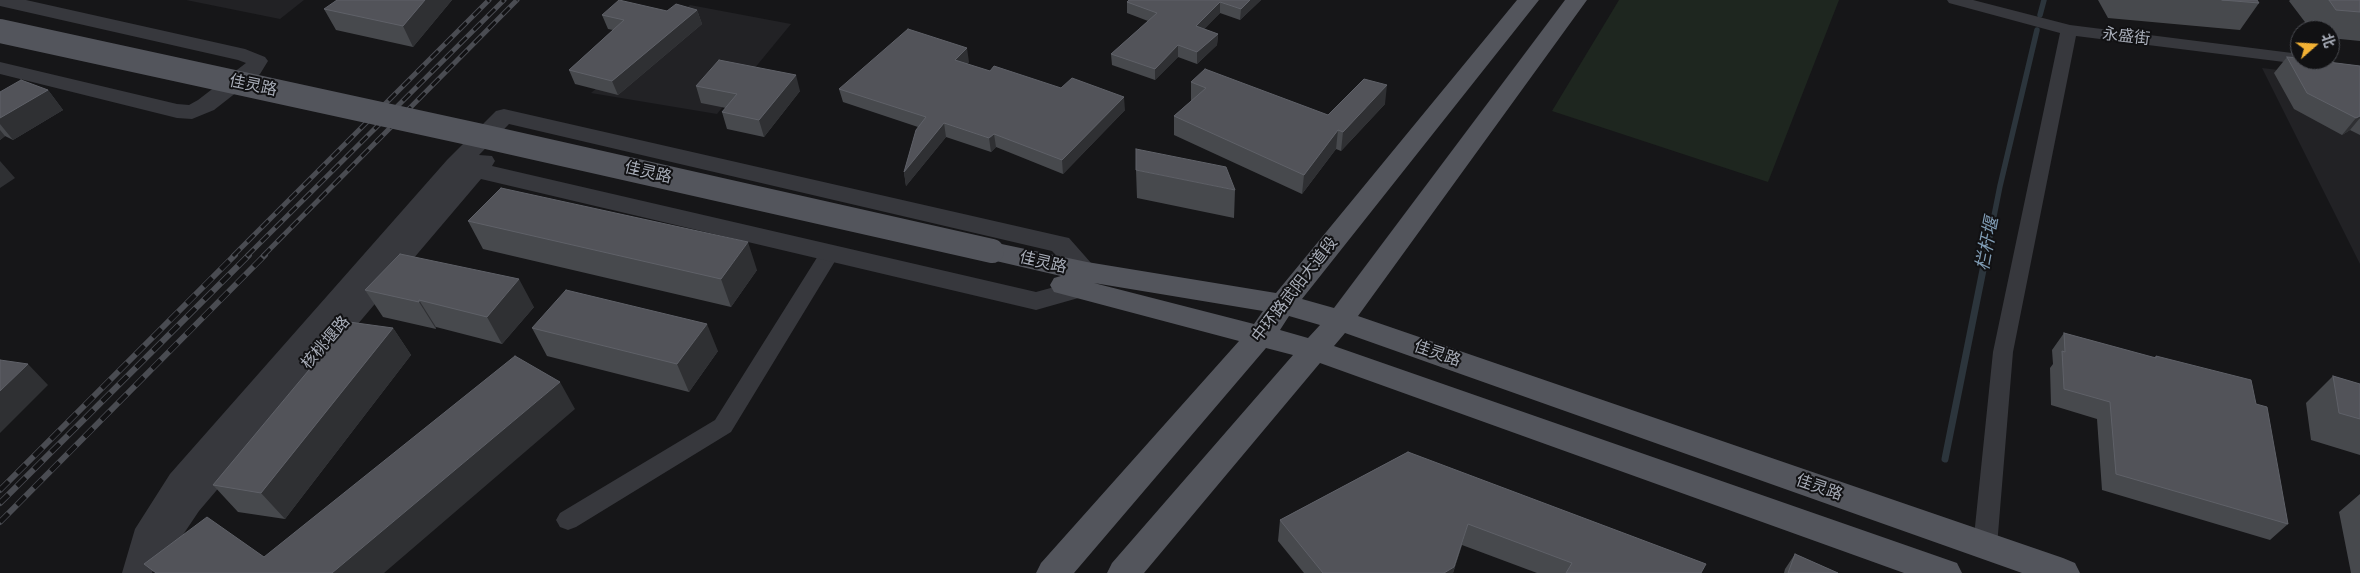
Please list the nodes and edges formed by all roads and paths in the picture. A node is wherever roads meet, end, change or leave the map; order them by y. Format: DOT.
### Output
graph roads {
  1 [pos="0,0"];
  2 [pos="1528,0"];
  3 [pos="1576,0"];
  4 [pos="1955,0"];
  5 [pos="2069,30"];
  6 [pos="0,31"];
  7 [pos="0,46"];
  8 [pos="2290,58"];
  9 [pos="0,68"];
  10 [pos="465,168"];
  11 [pos="830,253"];
  12 [pos="990,260"];
  13 [pos="1083,280"];
  14 [pos="1283,304"];
  15 [pos="1340,320"];
  16 [pos="1261,335"];
  17 [pos="1314,350"];
  18 [pos="568,520"];
  19 [pos="1985,546"];
  20 [pos="138,573"];
  21 [pos="1054,573"];
  22 [pos="1124,573"];
  23 [pos="1945,573"];
  24 [pos="2063,573"];
  1 -- 9 [label="street"];
  2 -- 14 [label="main road, 中环路武阳大道段"];
  3 -- 15 [label="main road"];
  4 -- 5 [label="street, 永盛街"];
  5 -- 8 [label="street, 永盛街"];
  5 -- 19 [label="street"];
  6 -- 12 [label="main road, 佳灵路, bridge"];
  7 -- 12 [label="main road, 佳灵路"];
  10 -- 11 [label="street"];
  10 -- 13 [label="street, 核桃堰路"];
  10 -- 20 [label="street, 核桃堰路"];
  11 -- 13 [label="street"];
  11 -- 18 [label="street"];
  12 -- 13 [label="main road, 佳灵路"];
  13 -- 14 [label="main road, 佳灵路"];
  13 -- 16 [label="main road, 佳灵路"];
  14 -- 15 [label="main road, 佳灵路"];
  14 -- 16 [label="main road, 中环路武阳大道段"];
  15 -- 17 [label="main road"];
  15 -- 19 [label="main road, 佳灵路"];
  16 -- 17 [label="main road, 佳灵路"];
  16 -- 21 [label="main road, 中环路武阳大道段"];
  17 -- 22 [label="main road"];
  17 -- 23 [label="main road, 佳灵路"];
  19 -- 24 [label="main road, 佳灵路"];
}
